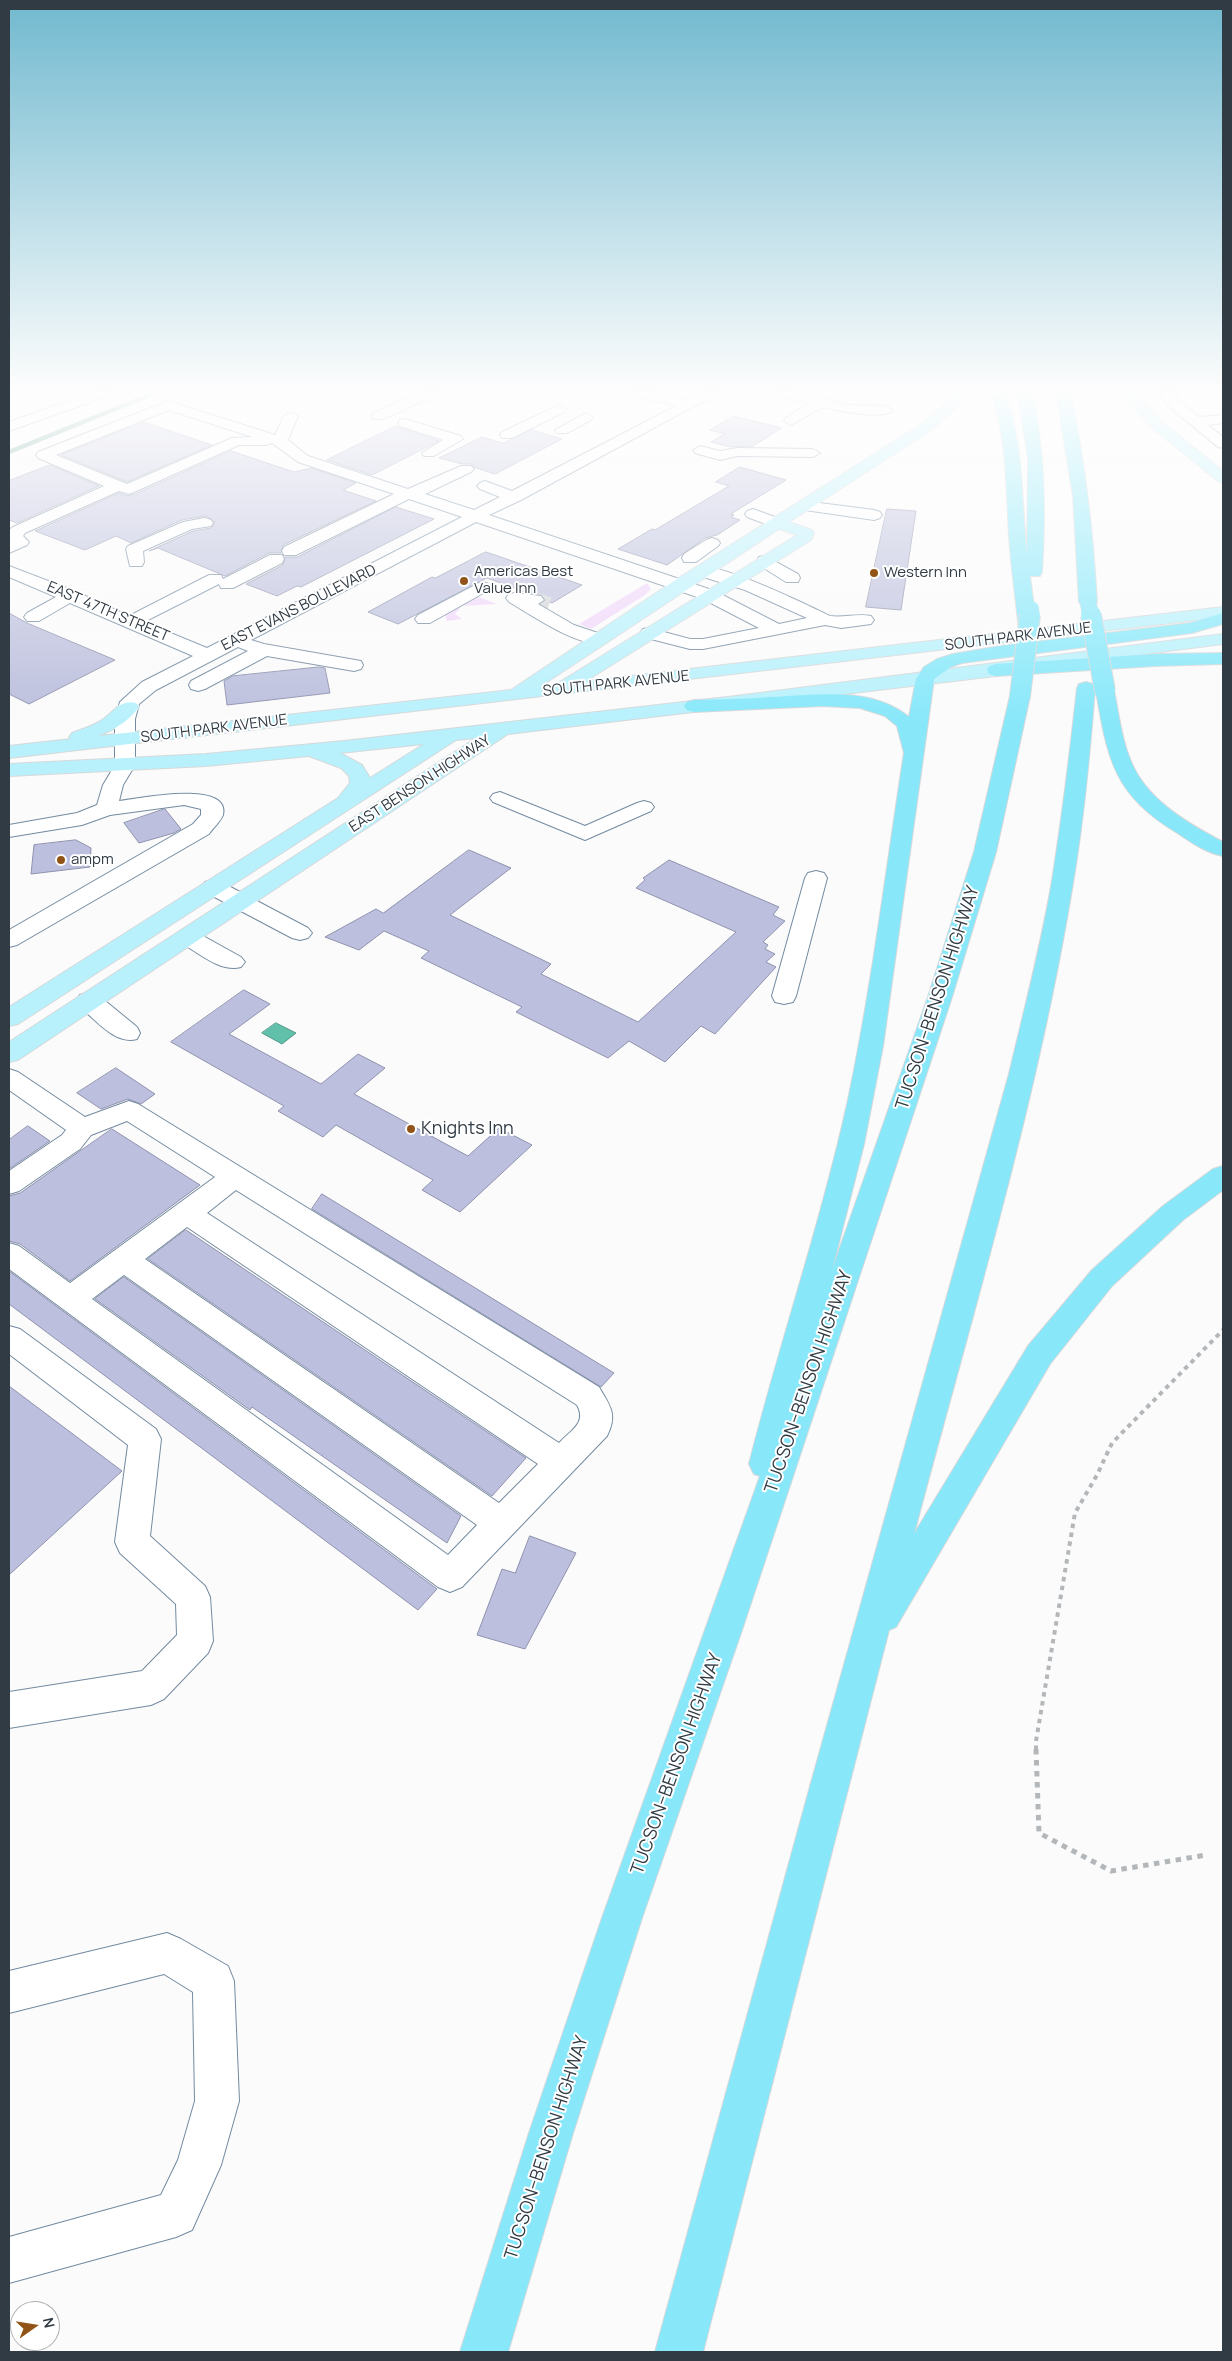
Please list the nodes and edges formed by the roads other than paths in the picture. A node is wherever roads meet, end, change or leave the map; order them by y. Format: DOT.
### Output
graph roads {
  1 [pos="80,502"];
  2 [pos="394,502"];
  3 [pos="436,502"];
  4 [pos="505,502"];
  5 [pos="810,502"];
  6 [pos="1015,502"];
  7 [pos="1036,502"];
  8 [pos="1082,502"];
  9 [pos="804,506"];
  10 [pos="753,514"];
  11 [pos="874,515"];
  12 [pos="479,516"];
  13 [pos="205,523"];
  14 [pos="777,523"];
  15 [pos="712,543"];
  16 [pos="9,548"];
  17 [pos="690,558"];
  18 [pos="765,561"];
  19 [pos="136,562"];
  20 [pos="703,571"];
  21 [pos="10,572"];
  22 [pos="177,578"];
  23 [pos="792,578"];
  24 [pos="733,580"];
  25 [pos="222,582"];
  26 [pos="680,585"];
  27 [pos="481,587"];
  28 [pos="709,595"];
  29 [pos="71,596"];
  30 [pos="548,604"];
  31 [pos="1028,609"];
  32 [pos="1223,612"];
  33 [pos="33,617"];
  34 [pos="1223,618"];
  35 [pos="424,619"];
  36 [pos="825,620"];
  37 [pos="865,620"];
  38 [pos="130,622"];
  39 [pos="778,630"];
  40 [pos="649,633"];
  41 [pos="1223,638"];
  42 [pos="598,639"];
  43 [pos="235,640"];
  44 [pos="264,650"];
  45 [pos="207,654"];
  46 [pos="1223,659"];
  47 [pos="354,665"];
  48 [pos="996,670"];
  49 [pos="925,679"];
  50 [pos="198,685"];
  51 [pos="559,690"];
  52 [pos="1095,690"];
  53 [pos="515,695"];
  54 [pos="129,706"];
  55 [pos="694,706"];
  56 [pos="504,728"];
  57 [pos="198,730"];
  58 [pos="452,734"];
  59 [pos="125,739"];
  60 [pos="36,749"];
  61 [pos="9,752"];
  62 [pos="281,753"];
  63 [pos="912,754"];
  64 [pos="125,765"];
  65 [pos="9,770"];
  66 [pos="500,798"];
  67 [pos="342,805"];
  68 [pos="644,807"];
  69 [pos="106,809"];
  70 [pos="9,831"];
  71 [pos="1223,850"];
  72 [pos="816,878"];
  73 [pos="213,887"];
  74 [pos="241,902"];
  75 [pos="300,933"];
  76 [pos="188,937"];
  77 [pos="9,940"];
  78 [pos="233,962"];
  79 [pos="784,996"];
  80 [pos="89,1002"];
  81 [pos="9,1018"];
  82 [pos="128,1033"];
  83 [pos="9,1054"];
  84 [pos="9,1078"];
  85 [pos="82,1128"];
  86 [pos="236,1176"];
  87 [pos="1223,1176"];
  88 [pos="9,1184"];
  89 [pos="186,1213"];
  90 [pos="9,1254"];
  91 [pos="123,1259"];
  92 [pos="70,1299"];
  93 [pos="9,1338"];
  94 [pos="562,1462"];
  95 [pos="501,1523"];
  96 [pos="723,1633"];
  97 [pos="867,1644"];
  98 [pos="9,1710"];
  99 [pos="9,1992"];
  100 [pos="551,2133"];
  101 [pos="9,2260"];
  102 [pos="465,2352"];
  103 [pos="484,2352"];
  104 [pos="678,2352"];
  1 -- 16 [label="street"];
  2 -- 25 [label="street"];
  3 -- 12 [label="street"];
  4 -- 12 [label="street, EAST EVANS BOULEVARD"];
  5 -- 9 [label="main road, EAST BENSON HIGHWAY"];
  6 -- 31 [label="highway"];
  7 -- 31 [label="highway, TUCSON–BENSON HIGHWAY"];
  8 -- 52 [label="highway, bridge"];
  9 -- 11 [label="street"];
  9 -- 14 [label="main road, EAST BENSON HIGHWAY"];
  10 -- 14 [label="street"];
  12 -- 26 [label="street"];
  12 -- 43 [label="street, EAST EVANS BOULEVARD"];
  13 -- 19 [label="street"];
  14 -- 18 [label="main road, EAST BENSON HIGHWAY"];
  14 -- 20 [label="main road, EAST BENSON HIGHWAY"];
  15 -- 17 [label="street"];
  18 -- 23 [label="street"];
  18 -- 24 [label="main road, EAST BENSON HIGHWAY"];
  20 -- 24 [label="street"];
  20 -- 26 [label="main road, EAST BENSON HIGHWAY"];
  21 -- 29 [label="street, EAST 47TH STREET"];
  22 -- 25 [label="street"];
  24 -- 28 [label="main road, EAST BENSON HIGHWAY"];
  24 -- 36 [label="street"];
  25 -- 38 [label="street"];
  26 -- 28 [label="street"];
  26 -- 42 [label="main road, EAST BENSON HIGHWAY"];
  27 -- 35 [label="street"];
  28 -- 39 [label="street"];
  28 -- 40 [label="main road, EAST BENSON HIGHWAY"];
  29 -- 33 [label="street"];
  29 -- 38 [label="street, EAST 47TH STREET"];
  30 -- 42 [label="street"];
  31 -- 96 [label="highway, TUCSON–BENSON HIGHWAY, bridge"];
  32 -- 51 [label="main road, SOUTH PARK AVENUE"];
  34 -- 49 [label="highway"];
  36 -- 37 [label="street"];
  36 -- 39 [label="street"];
  38 -- 45 [label="street, EAST 47TH STREET"];
  39 -- 40 [label="street"];
  40 -- 51 [label="main road, EAST BENSON HIGHWAY"];
  41 -- 48 [label="main road, SOUTH PARK AVENUE"];
  42 -- 53 [label="main road, EAST BENSON HIGHWAY"];
  43 -- 44 [label="street"];
  43 -- 45 [label="street, EAST EVANS BOULEVARD"];
  44 -- 47 [label="street"];
  44 -- 50 [label="street"];
  45 -- 54 [label="street, EAST EVANS BOULEVARD"];
  46 -- 48 [label="highway"];
  48 -- 49 [label="main road, SOUTH PARK AVENUE"];
  49 -- 55 [label="main road, SOUTH PARK AVENUE"];
  49 -- 63 [label="highway"];
  51 -- 53 [label="main road, SOUTH PARK AVENUE"];
  51 -- 56 [label="main road, EAST BENSON HIGHWAY"];
  52 -- 71 [label="highway"];
  52 -- 97 [label="highway"];
  53 -- 57 [label="main road, SOUTH PARK AVENUE"];
  53 -- 58 [label="main road, EAST BENSON HIGHWAY"];
  54 -- 57 [label="main road"];
  54 -- 59 [label="street"];
  54 -- 60 [label="main road"];
  55 -- 56 [label="main road, SOUTH PARK AVENUE"];
  55 -- 63 [label="highway"];
  56 -- 58 [label="main road, SOUTH PARK AVENUE"];
  56 -- 74 [label="main road, EAST BENSON HIGHWAY"];
  57 -- 59 [label="main road, SOUTH PARK AVENUE"];
  58 -- 62 [label="main road, SOUTH PARK AVENUE"];
  58 -- 67 [label="main road, EAST BENSON HIGHWAY"];
  59 -- 60 [label="main road, SOUTH PARK AVENUE"];
  59 -- 64 [label="street"];
  60 -- 61 [label="main road, SOUTH PARK AVENUE"];
  62 -- 64 [label="main road, SOUTH PARK AVENUE"];
  62 -- 67 [label="main road"];
  63 -- 96 [label="highway"];
  64 -- 65 [label="main road, SOUTH PARK AVENUE"];
  64 -- 69 [label="street"];
  66 -- 68 [label="street"];
  67 -- 73 [label="main road, EAST BENSON HIGHWAY"];
  69 -- 70 [label="street"];
  69 -- 77 [label="street"];
  72 -- 79 [label="street"];
  73 -- 74 [label="street"];
  73 -- 81 [label="main road, EAST BENSON HIGHWAY"];
  74 -- 75 [label="street"];
  74 -- 76 [label="main road, EAST BENSON HIGHWAY"];
  76 -- 78 [label="street"];
  76 -- 80 [label="main road, EAST BENSON HIGHWAY"];
  80 -- 82 [label="street"];
  80 -- 83 [label="main road, EAST BENSON HIGHWAY"];
  84 -- 85 [label="street"];
  85 -- 86 [label="street"];
  85 -- 88 [label="street"];
  86 -- 89 [label="street"];
  86 -- 94 [label="street"];
  87 -- 97 [label="highway"];
  89 -- 91 [label="street"];
  89 -- 94 [label="street"];
  90 -- 92 [label="street"];
  91 -- 92 [label="street"];
  91 -- 95 [label="street"];
  92 -- 95 [label="street"];
  93 -- 98 [label="street"];
  94 -- 95 [label="street"];
  96 -- 100 [label="highway, TUCSON–BENSON HIGHWAY"];
  97 -- 104 [label="highway"];
  99 -- 101 [label="street"];
  100 -- 102 [label="highway"];
  100 -- 103 [label="highway, TUCSON–BENSON HIGHWAY"];
}
